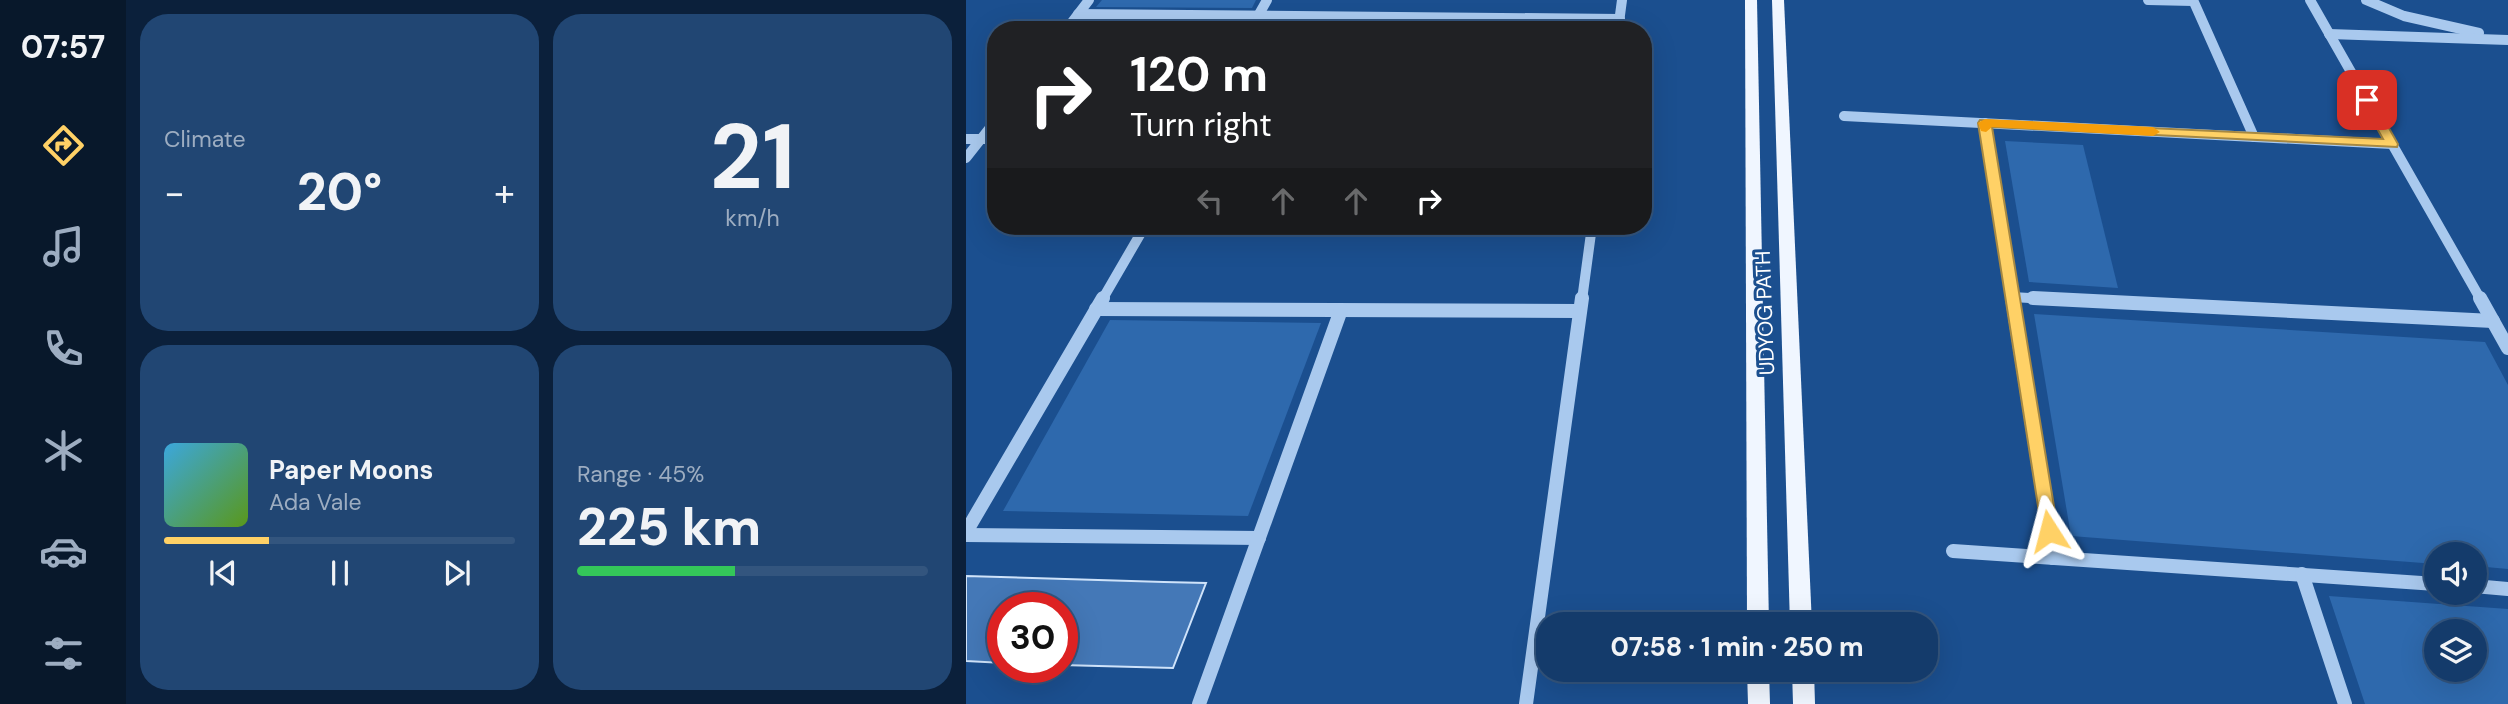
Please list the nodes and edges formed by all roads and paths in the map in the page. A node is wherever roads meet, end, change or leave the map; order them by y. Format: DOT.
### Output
graph roads {
  1 [pos="1089,0"];
  2 [pos="1267,0"];
  3 [pos="1622,0"];
  4 [pos="1751,0"];
  5 [pos="1777,0"];
  6 [pos="2148,0"];
  7 [pos="2310,0"];
  8 [pos="2366,0"];
  9 [pos="2193,1"];
  10 [pos="1078,14"];
  11 [pos="1258,16"];
  12 [pos="1619,19"];
  13 [pos="1073,21"];
  14 [pos="2329,34"];
  15 [pos="2508,38"];
  16 [pos="1844,116"];
  17 [pos="1985,123"];
  18 [pos="987,131"];
  19 [pos="2254,137"];
  20 [pos="966,139"];
  21 [pos="981,139"];
  22 [pos="987,139"];
  23 [pos="2392,144"];
  24 [pos="966,158"];
  25 [pos="1141,235"];
  26 [pos="1590,235"];
  27 [pos="2012,297"];
  28 [pos="1096,309"];
  29 [pos="1341,310"];
  30 [pos="1578,312"];
  31 [pos="2493,321"];
  32 [pos="2508,348"];
  33 [pos="966,534"];
  34 [pos="1259,538"];
  35 [pos="1953,551"];
  36 [pos="2053,558"];
  37 [pos="2302,574"];
  38 [pos="2424,583"];
  39 [pos="2487,587"];
  40 [pos="2508,589"];
  41 [pos="1758,612"];
  42 [pos="1801,612"];
  43 [pos="1758,682"];
  44 [pos="1803,682"];
  45 [pos="1199,704"];
  46 [pos="1526,704"];
  47 [pos="1759,704"];
  48 [pos="1804,704"];
  49 [pos="2345,704"];
  1 -- 10 [label="street"];
  2 -- 11 [label="street"];
  3 -- 12 [label="street"];
  4 -- 41 [label="main road, UDYOG PATH"];
  5 -- 42 [label="main road, UDYOG PATH"];
  6 -- 9 [label="street"];
  7 -- 14 [label="street"];
  8 -- 15 [label="street"];
  9 -- 19 [label="street"];
  10 -- 11 [label="street"];
  10 -- 13 [label="street"];
  11 -- 12 [label="street"];
  14 -- 15 [label="street"];
  14 -- 23 [label="street"];
  16 -- 17 [label="street"];
  17 -- 19 [label="street"];
  17 -- 27 [label="street"];
  18 -- 21 [label="street"];
  19 -- 23 [label="street"];
  20 -- 21 [label="street"];
  21 -- 22 [label="street"];
  21 -- 24 [label="street"];
  23 -- 31 [label="street"];
  25 -- 28 [label="street"];
  26 -- 30 [label="street"];
  27 -- 31 [label="street"];
  27 -- 36 [label="street"];
  28 -- 29 [label="street"];
  28 -- 33 [label="street"];
  29 -- 30 [label="street"];
  29 -- 34 [label="street"];
  30 -- 46 [label="street"];
  31 -- 32 [label="street"];
  33 -- 34 [label="street"];
  34 -- 45 [label="street"];
  35 -- 36 [label="street"];
  36 -- 37 [label="street"];
  37 -- 38 [label="street"];
  37 -- 49 [label="street"];
  39 -- 40 [label="street"];
  43 -- 47 [label="main road"];
  44 -- 48 [label="main road"];
}
